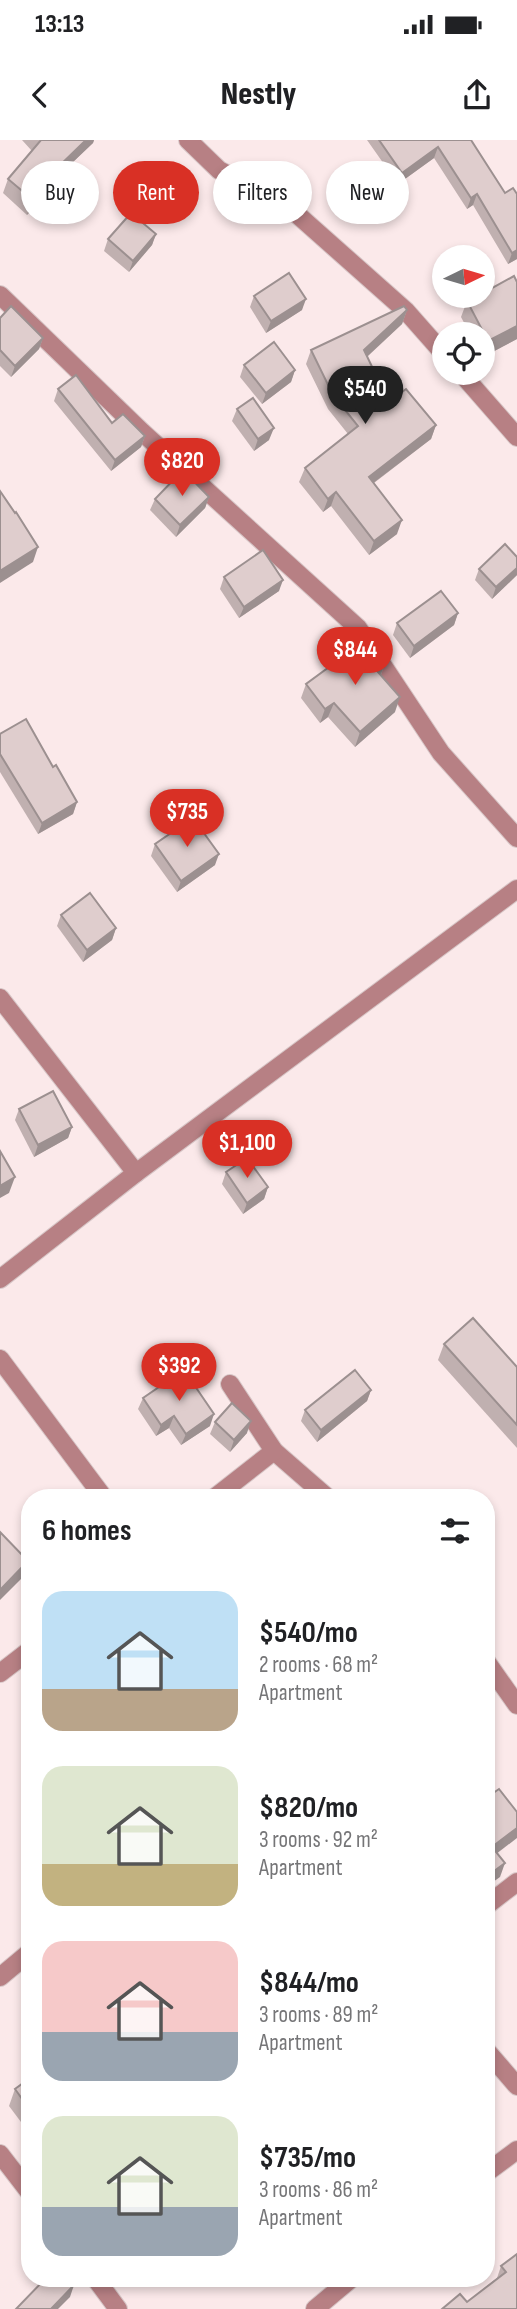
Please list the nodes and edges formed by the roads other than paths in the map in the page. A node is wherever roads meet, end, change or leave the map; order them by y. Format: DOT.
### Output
graph roads {
  1 [pos="188,140"];
  2 [pos="0,295"];
  3 [pos="432,340"];
  4 [pos="472,385"];
  5 [pos="517,437"];
  6 [pos="517,838"];
  7 [pos="517,890"];
  8 [pos="0,998"];
  9 [pos="136,1173"];
  10 [pos="0,1279"];
  11 [pos="0,1359"];
  12 [pos="230,1384"];
  13 [pos="274,1451"];
  14 [pos="97,1489"];
  15 [pos="225,1489"];
  16 [pos="318,1489"];
  17 [pos="21,1657"];
  18 [pos="0,1673"];
  19 [pos="495,1674"];
  20 [pos="517,1705"];
  21 [pos="517,1882"];
  22 [pos="495,1899"];
  23 [pos="21,1960"];
  24 [pos="0,1977"];
  25 [pos="495,2060"];
  26 [pos="517,2086"];
  27 [pos="517,2150"];
  28 [pos="0,2154"];
  29 [pos="495,2167"];
  30 [pos="21,2181"];
  31 [pos="102,2287"];
  32 [pos="341,2287"];
  33 [pos="118,2309"];
  34 [pos="315,2309"];
  1 -- 3 [label="street"];
  2 -- 6 [label="street"];
  4 -- 5 [label="street"];
  7 -- 9 [label="street"];
  8 -- 9 [label="street"];
  9 -- 10 [label="street"];
  11 -- 14 [label="street"];
  12 -- 13 [label="street"];
  13 -- 15 [label="street"];
  13 -- 16 [label="street"];
  17 -- 18 [label="street"];
  19 -- 20 [label="street"];
  21 -- 22 [label="street"];
  23 -- 24 [label="street"];
  25 -- 26 [label="street"];
  27 -- 29 [label="street"];
  28 -- 30 [label="street"];
  31 -- 33 [label="street"];
  32 -- 34 [label="street"];
}
